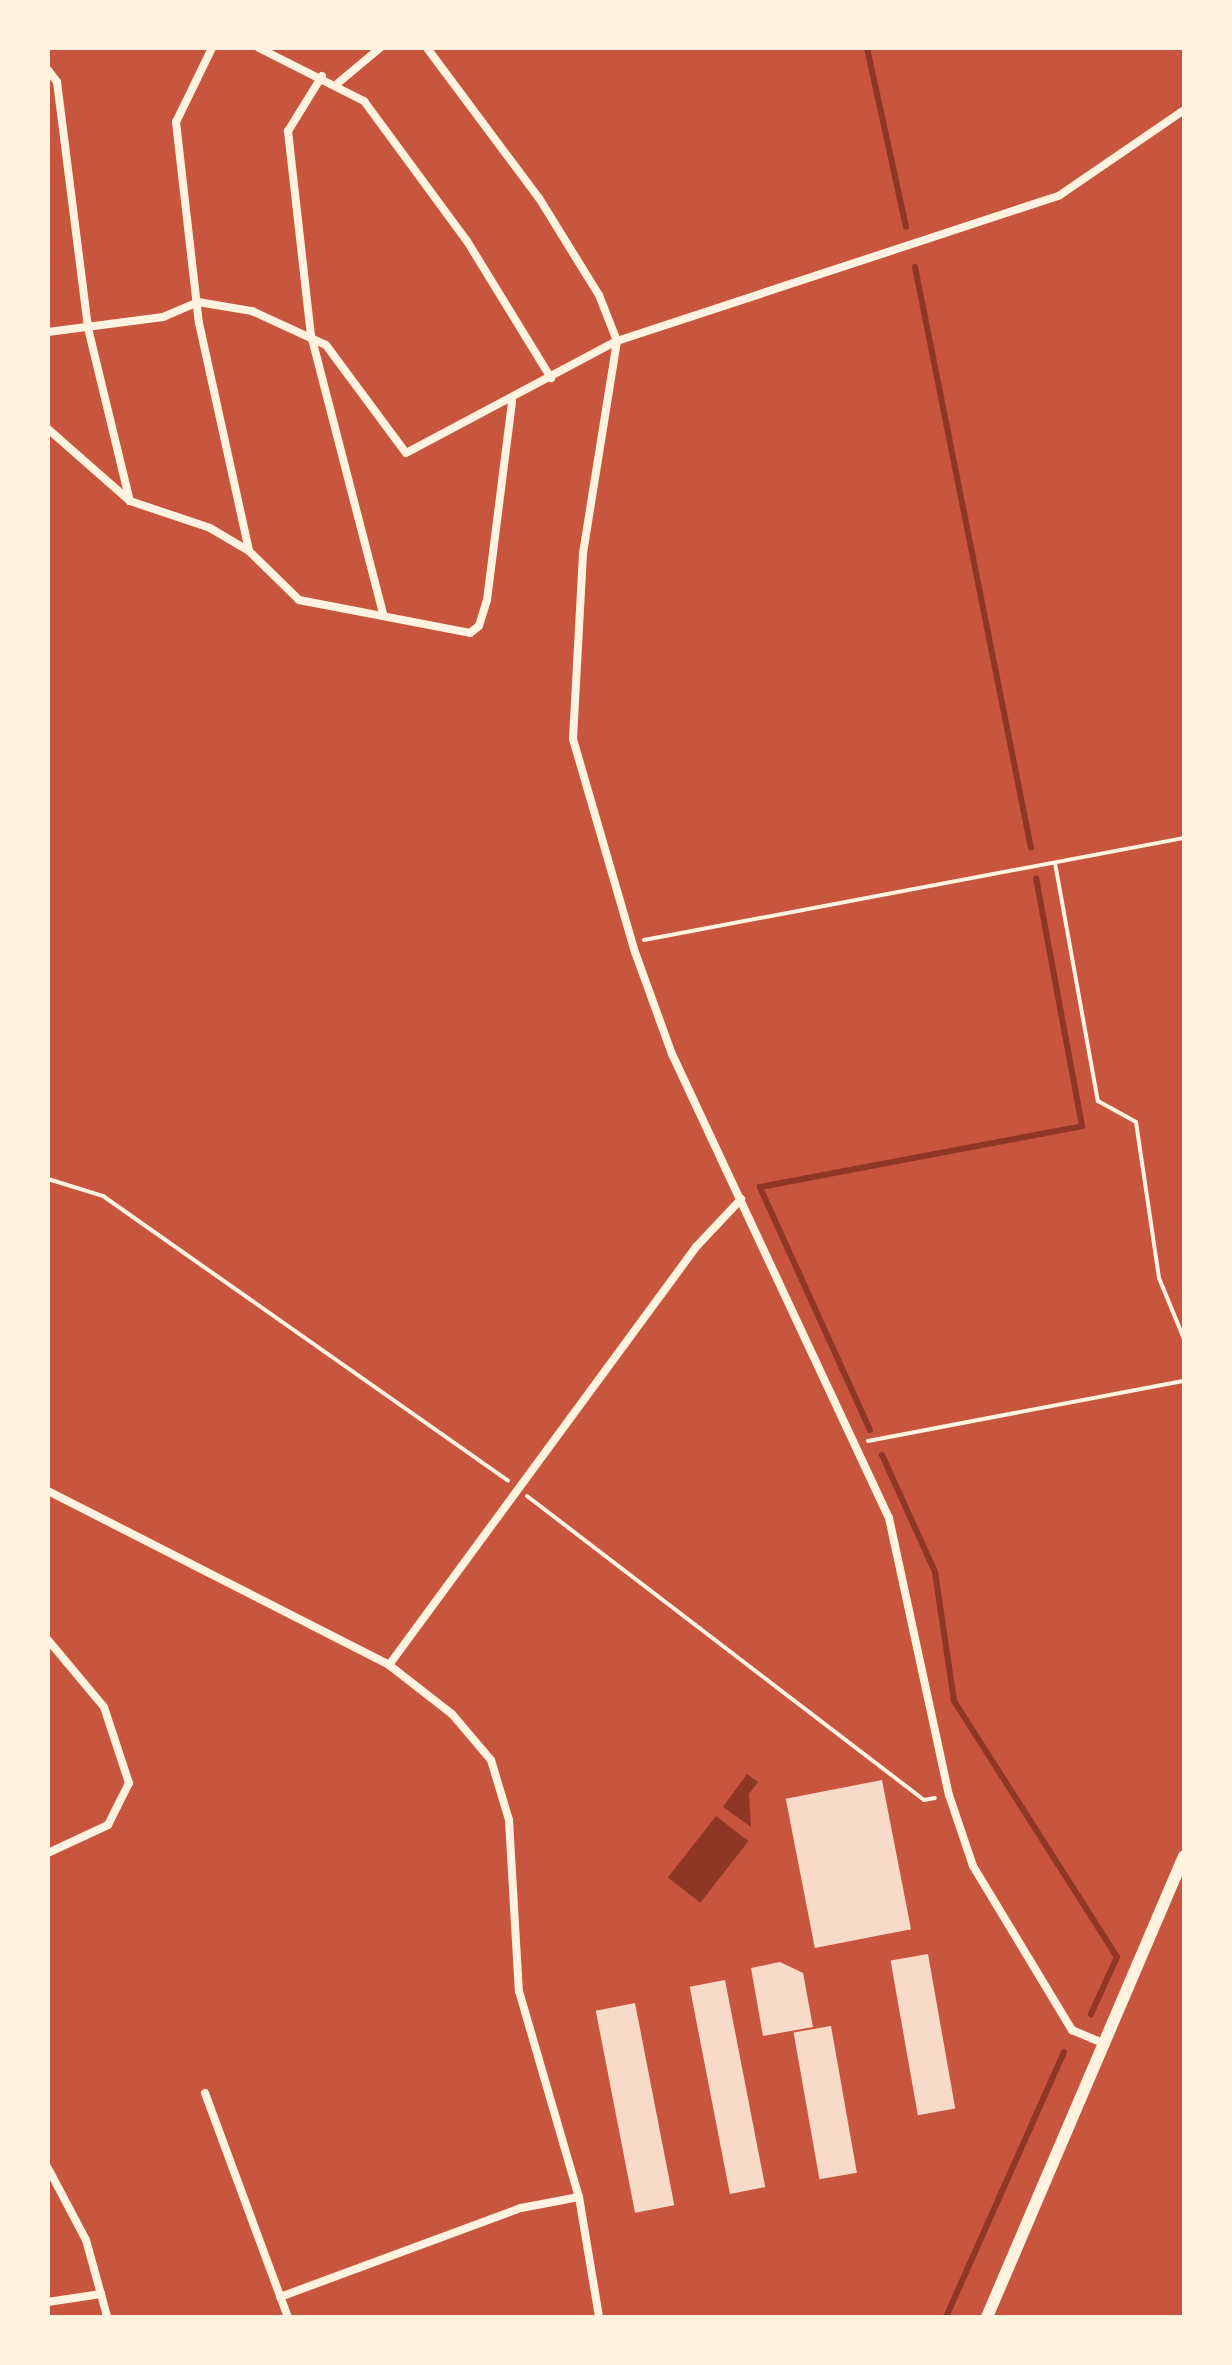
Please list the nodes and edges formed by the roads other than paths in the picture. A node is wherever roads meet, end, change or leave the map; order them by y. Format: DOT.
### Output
graph roads {
  1 [pos="212,48"];
  2 [pos="259,48"];
  3 [pos="380,48"];
  4 [pos="427,48"];
  5 [pos="48,70"];
  6 [pos="322,76"];
  7 [pos="338,83"];
  8 [pos="1184,110"];
  9 [pos="198,302"];
  10 [pos="88,328"];
  11 [pos="48,332"];
  12 [pos="311,335"];
  13 [pos="617,341"];
  14 [pos="551,378"];
  15 [pos="512,402"];
  16 [pos="48,429"];
  17 [pos="130,501"];
  18 [pos="249,551"];
  19 [pos="383,614"];
  20 [pos="741,1199"];
  21 [pos="48,1491"];
  22 [pos="48,1640"];
  23 [pos="389,1665"];
  24 [pos="48,1853"];
  25 [pos="1184,1856"];
  26 [pos="1103,2043"];
  27 [pos="205,2093"];
  28 [pos="48,2168"];
  29 [pos="579,2197"];
  30 [pos="101,2294"];
  31 [pos="280,2297"];
  32 [pos="48,2302"];
  33 [pos="107,2317"];
  34 [pos="288,2317"];
  35 [pos="599,2317"];
  36 [pos="988,2317"];
  1 -- 9 [label="street"];
  2 -- 6 [label="street"];
  3 -- 7 [label="street"];
  4 -- 13 [label="street"];
  5 -- 10 [label="street"];
  6 -- 7 [label="street"];
  6 -- 12 [label="street"];
  7 -- 14 [label="street"];
  8 -- 13 [label="street"];
  9 -- 10 [label="street"];
  9 -- 12 [label="street"];
  9 -- 18 [label="street"];
  10 -- 11 [label="street"];
  10 -- 17 [label="street"];
  12 -- 15 [label="street"];
  12 -- 19 [label="street"];
  13 -- 14 [label="street"];
  13 -- 20 [label="street"];
  14 -- 15 [label="street"];
  15 -- 19 [label="street"];
  16 -- 17 [label="street"];
  17 -- 18 [label="street"];
  18 -- 19 [label="street"];
  20 -- 23 [label="street"];
  20 -- 26 [label="street"];
  21 -- 23 [label="street"];
  22 -- 24 [label="street"];
  23 -- 29 [label="street"];
  25 -- 26 [label="main road"];
  26 -- 36 [label="main road"];
  27 -- 31 [label="street"];
  28 -- 30 [label="street"];
  29 -- 31 [label="street"];
  29 -- 35 [label="street"];
  30 -- 32 [label="street"];
  30 -- 33 [label="street"];
  31 -- 34 [label="street"];
}
